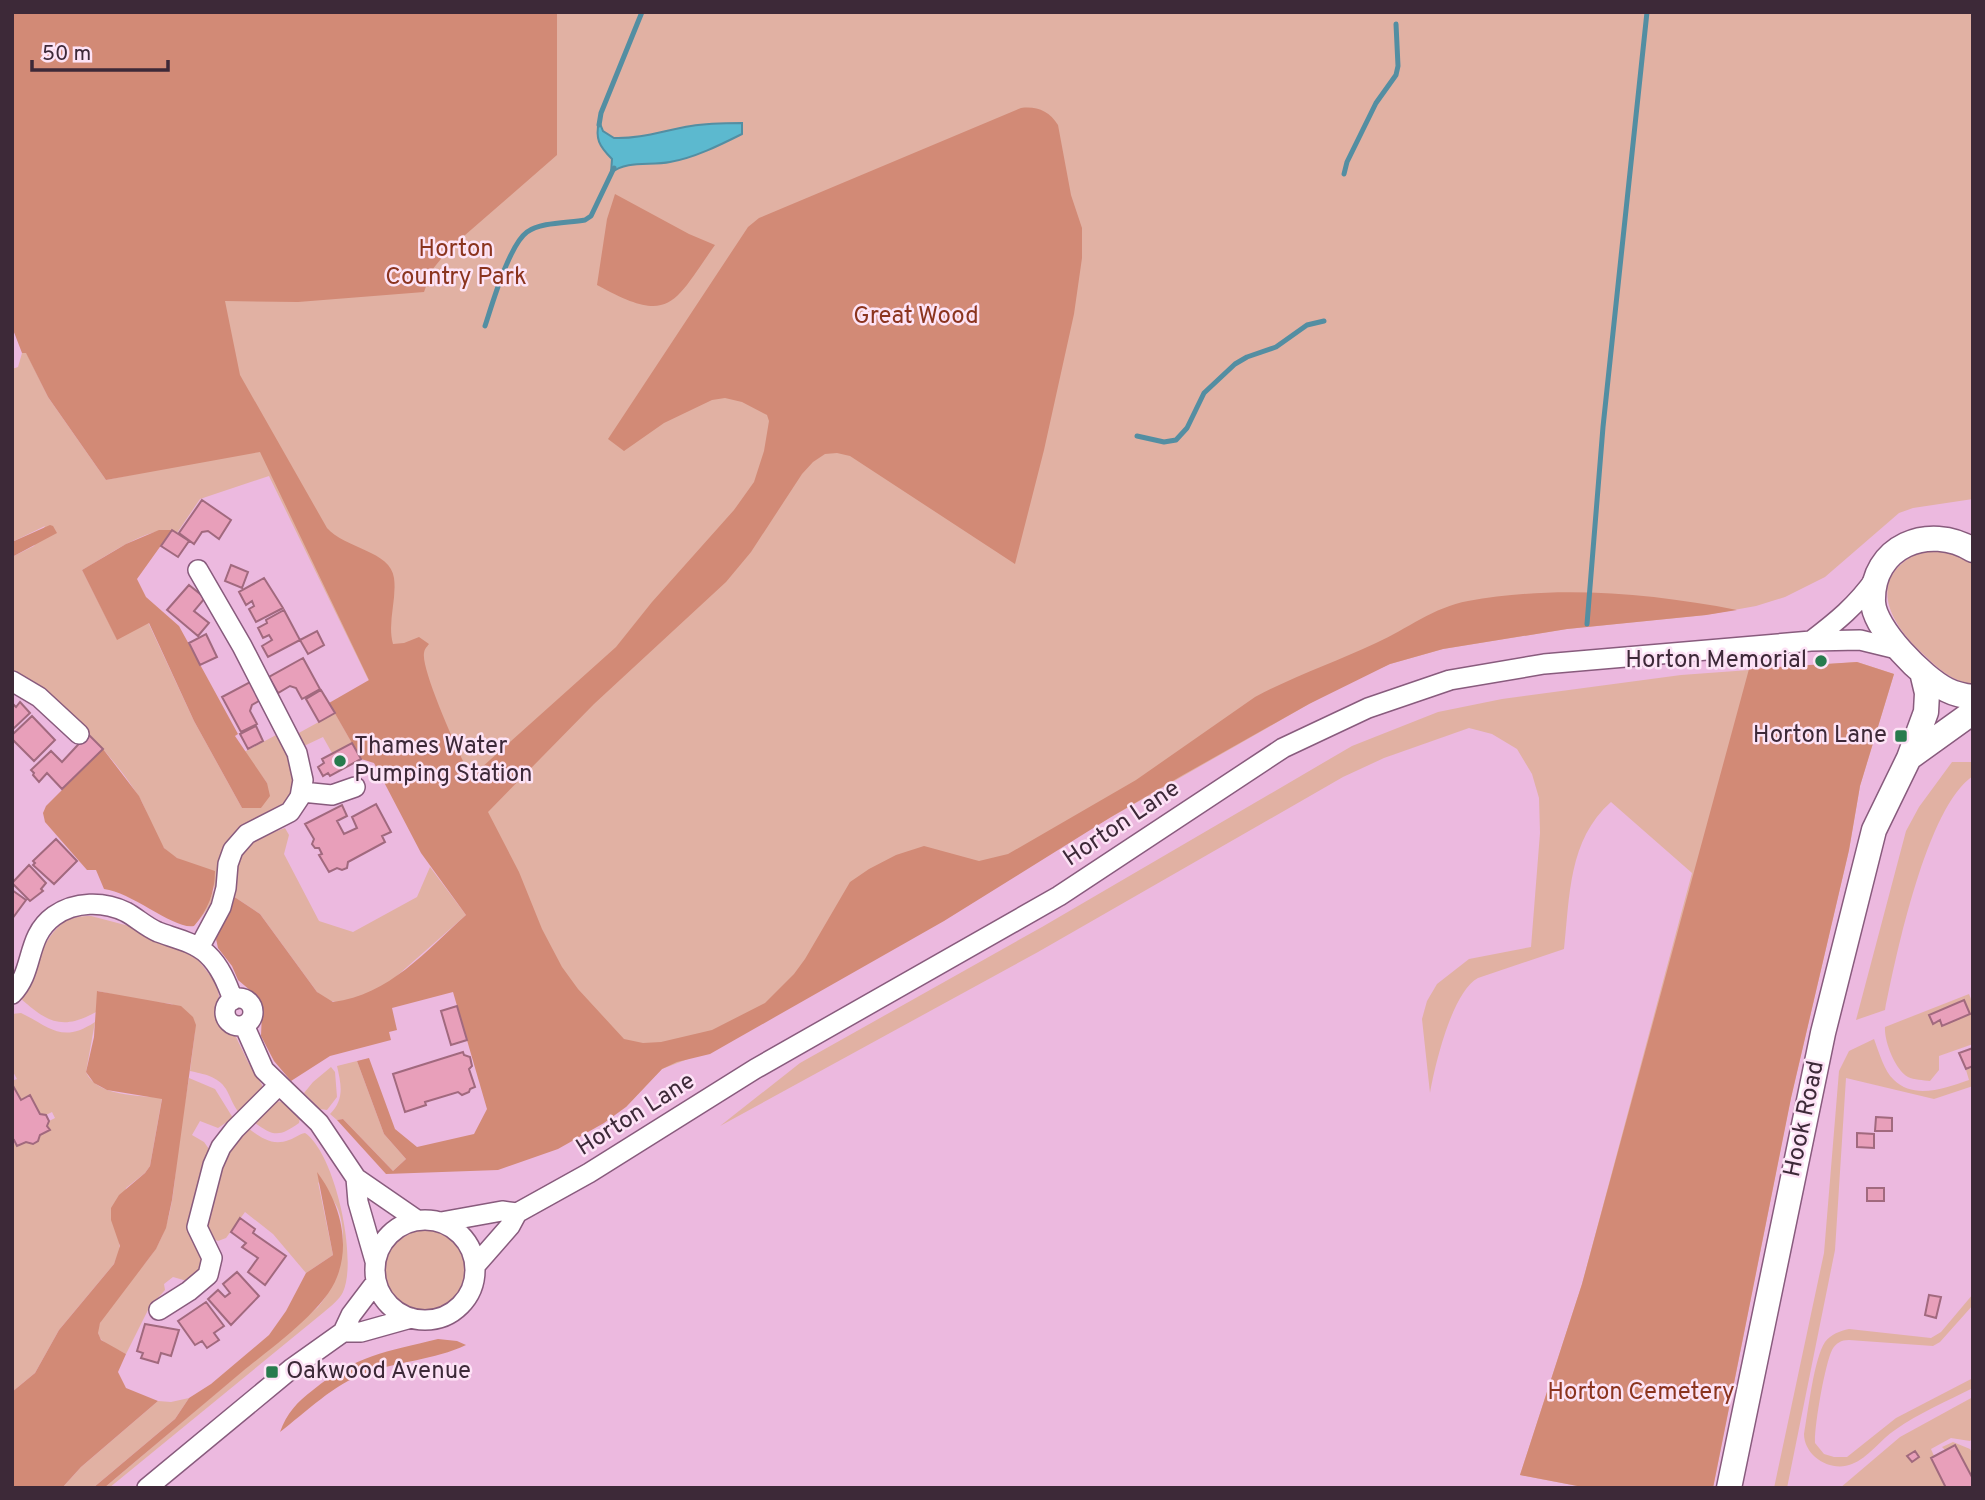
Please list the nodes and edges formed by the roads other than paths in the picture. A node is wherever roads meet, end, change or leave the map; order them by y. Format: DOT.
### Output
graph roads {
  1 [pos="1973,528"];
  2 [pos="1940,538"];
  3 [pos="1973,550"];
  4 [pos="198,570"];
  5 [pos="1882,570"];
  6 [pos="1811,641"];
  7 [pos="1901,650"];
  8 [pos="1922,672"];
  9 [pos="12,681"];
  10 [pos="1973,697"];
  11 [pos="1973,712"];
  12 [pos="79,734"];
  13 [pos="1909,758"];
  14 [pos="355,786"];
  15 [pos="302,792"];
  16 [pos="199,948"];
  17 [pos="12,994"];
  18 [pos="278,1086"];
  19 [pos="356,1178"];
  20 [pos="517,1213"];
  21 [pos="417,1220"];
  22 [pos="441,1223"];
  23 [pos="375,1261"];
  24 [pos="475,1266"];
  25 [pos="376,1282"];
  26 [pos="159,1310"];
  27 [pos="411,1318"];
  28 [pos="343,1332"];
  29 [pos="147,1488"];
  30 [pos="1729,1488"];
  1 -- 2 [label="main road"];
  2 -- 3 [label="main road"];
  2 -- 5 [label="main road"];
  4 -- 15 [label="street"];
  5 -- 6 [label="street"];
  5 -- 7 [label="main road"];
  6 -- 7 [label="street, Horton Lane"];
  6 -- 20 [label="street, Horton Lane"];
  7 -- 8 [label="main road"];
  8 -- 10 [label="main road"];
  8 -- 13 [label="main road, Hook Road"];
  9 -- 12 [label="street"];
  11 -- 13 [label="main road, Hook Road"];
  13 -- 30 [label="main road, Hook Road"];
  14 -- 15 [label="street"];
  15 -- 16 [label="street"];
  16 -- 17 [label="street"];
  16 -- 18 [label="street"];
  18 -- 19 [label="street"];
  18 -- 26 [label="street"];
  19 -- 21 [label="street"];
  19 -- 23 [label="street"];
  20 -- 22 [label="street, Horton Lane"];
  20 -- 24 [label="street, Horton Lane"];
  21 -- 22 [label="street"];
  21 -- 23 [label="street"];
  22 -- 24 [label="street"];
  23 -- 25 [label="street"];
  24 -- 27 [label="street"];
  25 -- 27 [label="street"];
  25 -- 28 [label="street"];
  27 -- 28 [label="street"];
  28 -- 29 [label="street"];
}
